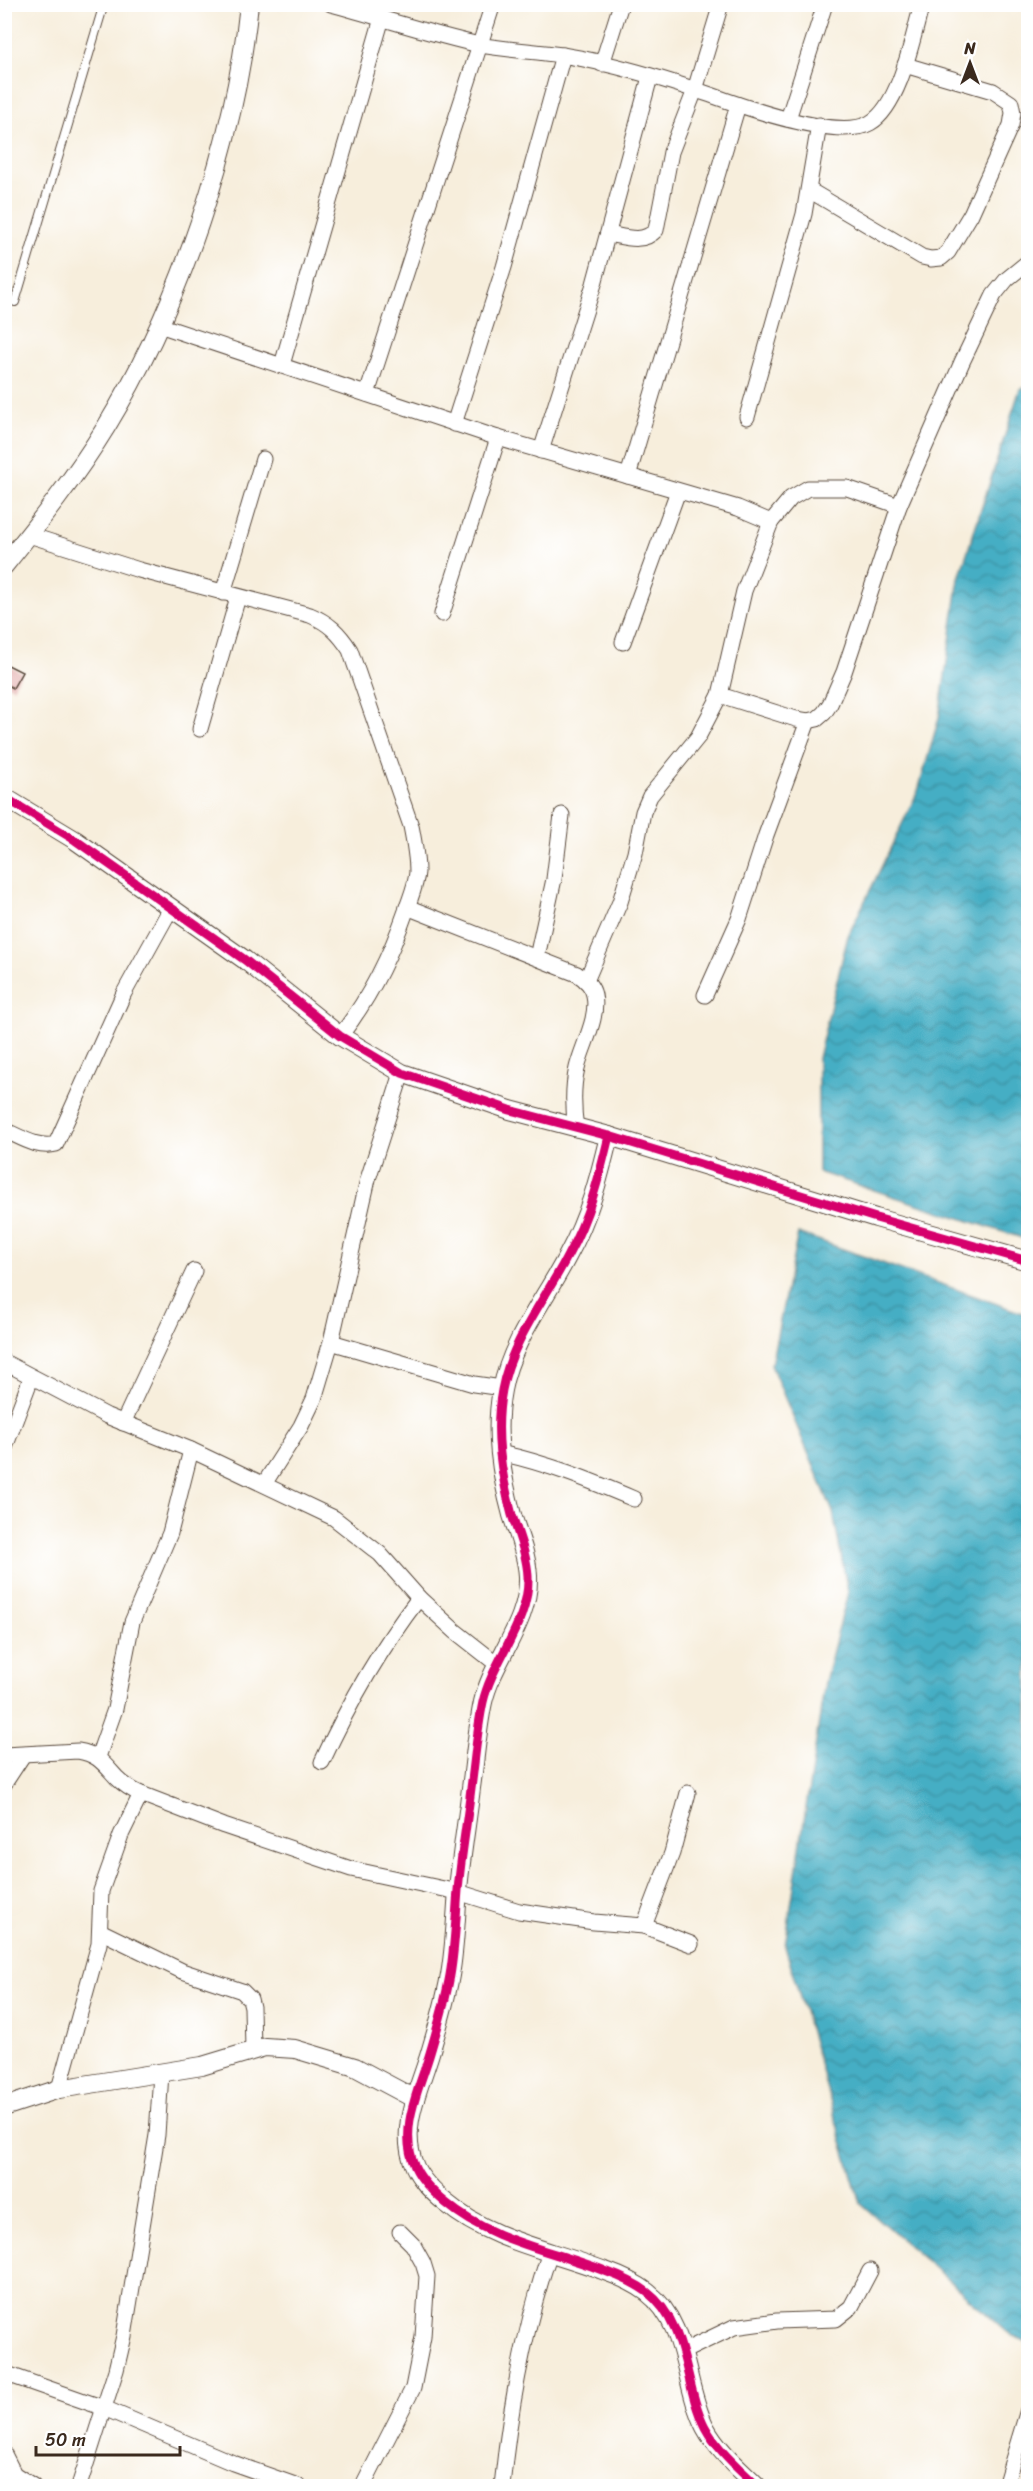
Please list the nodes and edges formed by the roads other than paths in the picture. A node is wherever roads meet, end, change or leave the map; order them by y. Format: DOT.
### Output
graph roads {
  1 [pos="104,4"];
  2 [pos="249,4"];
  3 [pos="331,4"];
  4 [pos="493,4"];
  5 [pos="621,4"];
  6 [pos="721,4"];
  7 [pos="825,4"];
  8 [pos="922,4"];
  9 [pos="382,18"];
  10 [pos="481,45"];
  11 [pos="563,55"];
  12 [pos="602,64"];
  13 [pos="905,65"];
  14 [pos="650,77"];
  15 [pos="695,90"];
  16 [pos="738,105"];
  17 [pos="788,119"];
  18 [pos="819,125"];
  19 [pos="809,190"];
  20 [pos="608,234"];
  21 [pos="1029,262"];
  22 [pos="15,302"];
  23 [pos="159,325"];
  24 [pos="282,365"];
  25 [pos="367,394"];
  26 [pos="747,417"];
  27 [pos="454,424"];
  28 [pos="498,438"];
  29 [pos="541,451"];
  30 [pos="263,459"];
  31 [pos="628,476"];
  32 [pos="678,491"];
  33 [pos="899,506"];
  34 [pos="771,522"];
  35 [pos="29,535"];
  36 [pos="4,566"];
  37 [pos="231,595"];
  38 [pos="442,614"];
  39 [pos="623,642"];
  40 [pos="720,695"];
  41 [pos="808,721"];
  42 [pos="200,729"];
  43 [pos="4,797"];
  44 [pos="562,815"];
  45 [pos="407,907"];
  46 [pos="171,908"];
  47 [pos="537,957"];
  48 [pos="586,981"];
  49 [pos="705,996"];
  50 [pos="340,1036"];
  51 [pos="402,1073"];
  52 [pos="576,1129"];
  53 [pos="4,1130"];
  54 [pos="609,1136"];
  55 [pos="1029,1261"];
  56 [pos="194,1271"];
  57 [pos="331,1342"];
  58 [pos="4,1362"];
  59 [pos="31,1378"];
  60 [pos="502,1388"];
  61 [pos="123,1423"];
  62 [pos="4,1450"];
  63 [pos="191,1450"];
  64 [pos="500,1453"];
  65 [pos="264,1484"];
  66 [pos="634,1499"];
  67 [pos="419,1598"];
  68 [pos="497,1664"];
  69 [pos="4,1755"];
  70 [pos="23,1755"];
  71 [pos="98,1757"];
  72 [pos="322,1762"];
  73 [pos="4,1784"];
  74 [pos="688,1793"];
  75 [pos="141,1794"];
  76 [pos="458,1892"];
  77 [pos="644,1926"];
  78 [pos="100,1931"];
  79 [pos="691,1944"];
  80 [pos="253,2049"];
  81 [pos="161,2073"];
  82 [pos="59,2088"];
  83 [pos="415,2099"];
  84 [pos="4,2107"];
  85 [pos="400,2232"];
  86 [pos="550,2252"];
  87 [pos="870,2271"];
  88 [pos="682,2352"];
  89 [pos="4,2373"];
  90 [pos="104,2408"];
  91 [pos="1029,2410"];
  92 [pos="4,2454"];
  93 [pos="33,2487"];
  94 [pos="79,2487"];
  95 [pos="298,2487"];
  96 [pos="363,2487"];
  97 [pos="502,2487"];
  98 [pos="758,2487"];
  99 [pos="1005,2487"];
  1 -- 22 [label="lane"];
  2 -- 23 [label="street"];
  3 -- 9 [label="street"];
  4 -- 10 [label="street"];
  5 -- 12 [label="street"];
  6 -- 15 [label="street"];
  7 -- 17 [label="street"];
  8 -- 13 [label="street"];
  9 -- 10 [label="street"];
  9 -- 24 [label="street"];
  10 -- 11 [label="street"];
  10 -- 25 [label="street"];
  11 -- 12 [label="street"];
  11 -- 27 [label="street"];
  12 -- 14 [label="street"];
  13 -- 18 [label="street"];
  13 -- 19 [label="street"];
  14 -- 15 [label="street"];
  14 -- 20 [label="street"];
  15 -- 16 [label="street"];
  15 -- 20 [label="street"];
  16 -- 17 [label="street"];
  16 -- 31 [label="street"];
  17 -- 18 [label="street"];
  18 -- 19 [label="street"];
  19 -- 26 [label="street"];
  20 -- 29 [label="street"];
  21 -- 33 [label="street"];
  23 -- 24 [label="street"];
  23 -- 35 [label="street"];
  24 -- 25 [label="street"];
  25 -- 27 [label="street"];
  27 -- 28 [label="street"];
  28 -- 29 [label="street"];
  28 -- 38 [label="street"];
  29 -- 31 [label="street"];
  30 -- 37 [label="street"];
  31 -- 32 [label="street"];
  32 -- 34 [label="street"];
  32 -- 39 [label="street"];
  33 -- 34 [label="street"];
  33 -- 41 [label="street"];
  34 -- 40 [label="street"];
  35 -- 36 [label="street"];
  35 -- 37 [label="street"];
  37 -- 42 [label="street"];
  37 -- 45 [label="street"];
  40 -- 41 [label="street"];
  40 -- 48 [label="street"];
  41 -- 49 [label="street"];
  43 -- 46 [label="street"];
  44 -- 47 [label="street"];
  45 -- 47 [label="street"];
  45 -- 50 [label="street"];
  46 -- 50 [label="street"];
  46 -- 53 [label="street"];
  47 -- 48 [label="street"];
  48 -- 52 [label="street"];
  50 -- 51 [label="street"];
  51 -- 52 [label="street"];
  51 -- 57 [label="street"];
  52 -- 54 [label="street"];
  54 -- 55 [label="street"];
  54 -- 60 [label="street"];
  56 -- 61 [label="street"];
  57 -- 60 [label="street"];
  57 -- 65 [label="street"];
  58 -- 59 [label="street"];
  59 -- 61 [label="street"];
  59 -- 62 [label="street"];
  60 -- 64 [label="street"];
  61 -- 63 [label="street"];
  63 -- 65 [label="street"];
  63 -- 71 [label="street"];
  64 -- 66 [label="street"];
  64 -- 68 [label="street"];
  65 -- 67 [label="street"];
  67 -- 68 [label="street"];
  67 -- 72 [label="street"];
  68 -- 76 [label="street"];
  69 -- 70 [label="street"];
  70 -- 71 [label="street"];
  70 -- 73 [label="street"];
  71 -- 75 [label="street"];
  74 -- 77 [label="street"];
  75 -- 76 [label="street"];
  75 -- 78 [label="street"];
  76 -- 77 [label="street"];
  76 -- 83 [label="street"];
  77 -- 79 [label="street"];
  78 -- 80 [label="street"];
  78 -- 82 [label="street"];
  80 -- 81 [label="street"];
  80 -- 83 [label="street"];
  81 -- 82 [label="street"];
  81 -- 90 [label="street"];
  82 -- 84 [label="street"];
  83 -- 86 [label="street"];
  85 -- 96 [label="street"];
  86 -- 88 [label="street"];
  86 -- 97 [label="street"];
  87 -- 88 [label="street"];
  88 -- 98 [label="street"];
  89 -- 90 [label="street"];
  90 -- 94 [label="street"];
  90 -- 95 [label="street"];
  91 -- 99 [label="street"];
  92 -- 93 [label="street"];
}
